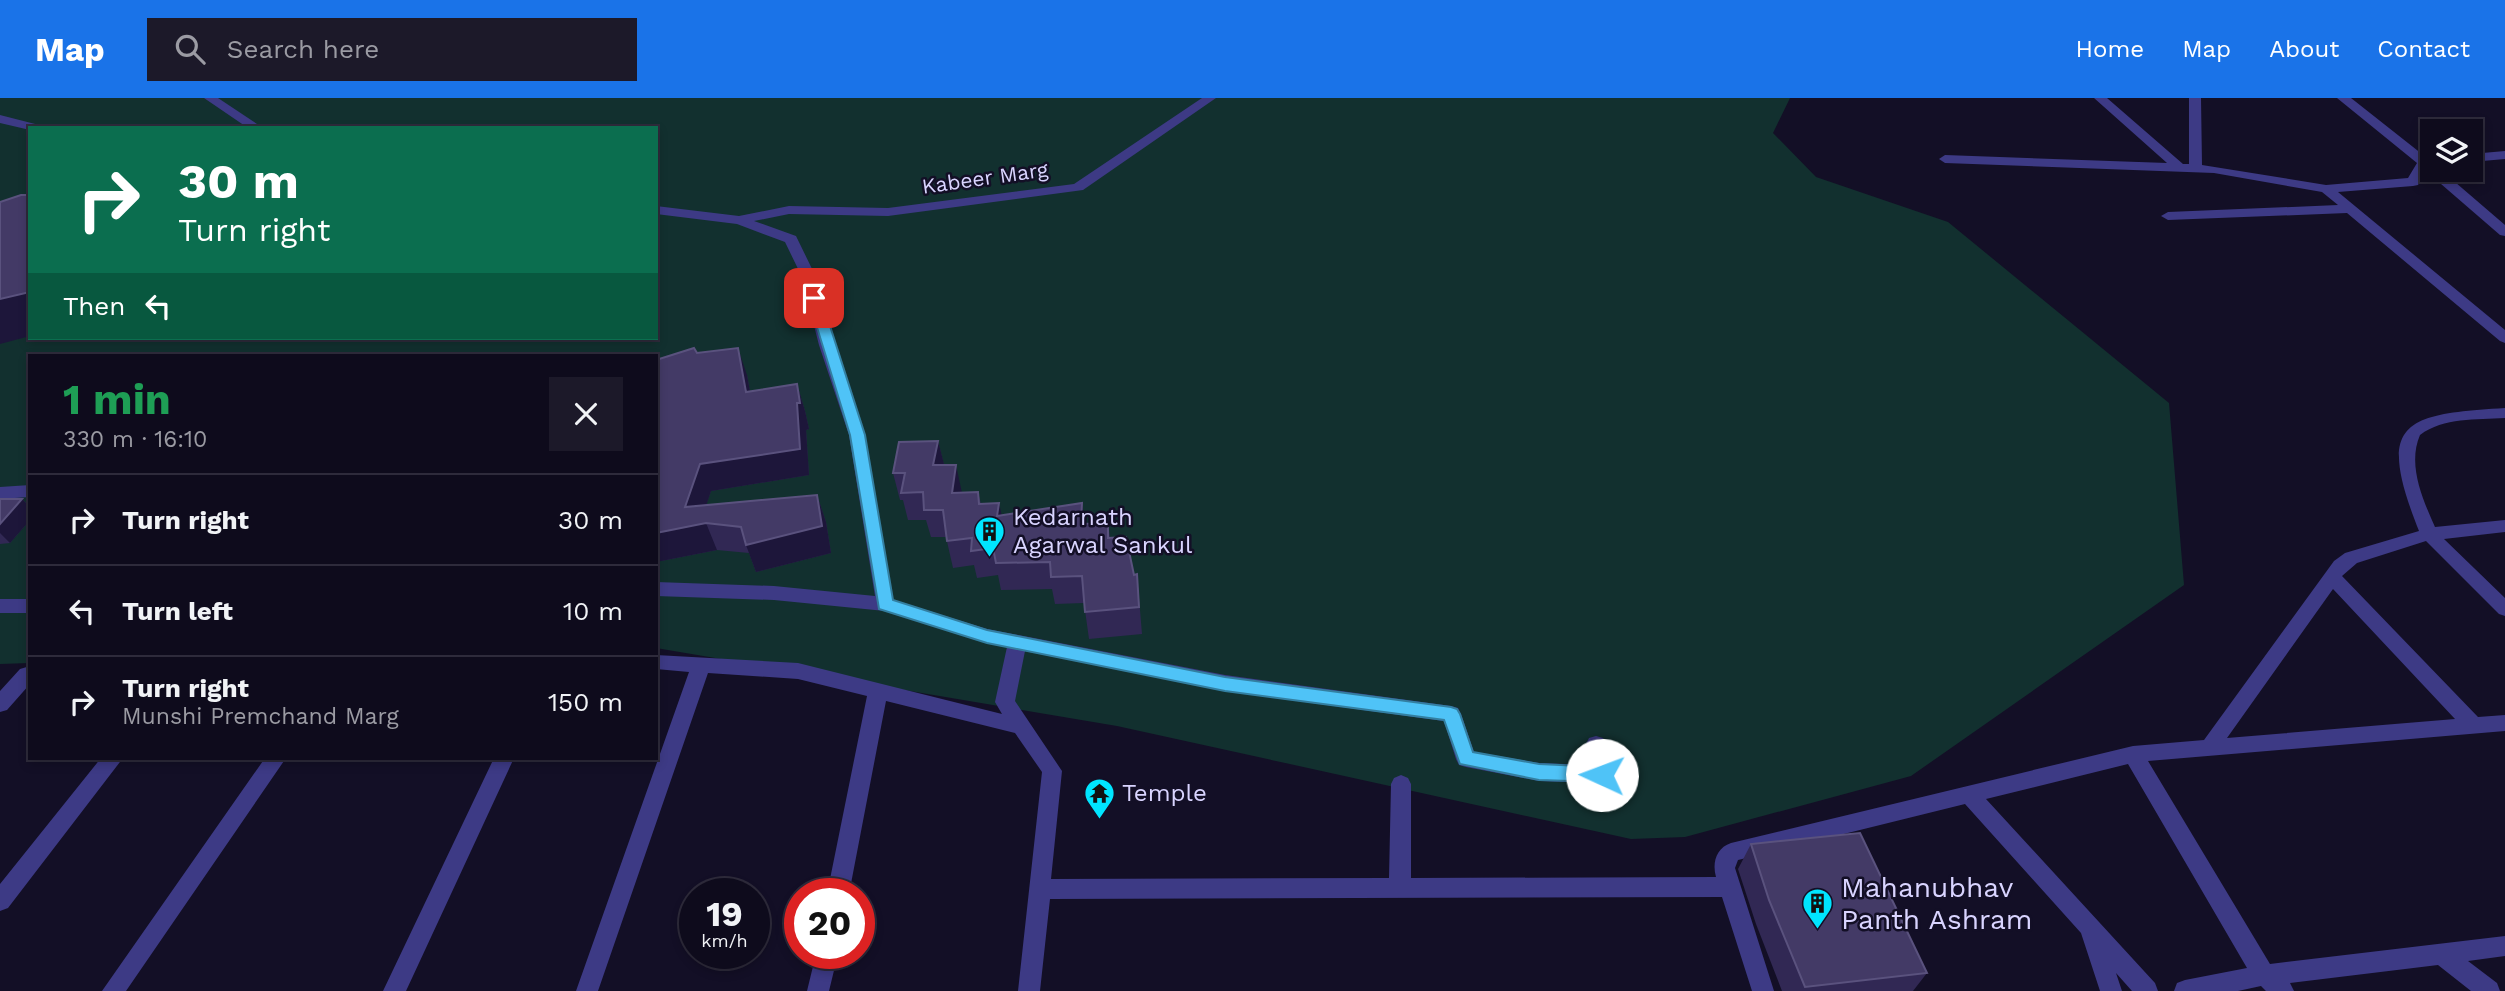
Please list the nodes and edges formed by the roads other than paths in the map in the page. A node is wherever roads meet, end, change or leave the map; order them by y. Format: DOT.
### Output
graph roads {
  1 [pos="210,98"];
  2 [pos="1210,98"];
  3 [pos="2100,98"];
  4 [pos="2195,98"];
  5 [pos="2343,98"];
  6 [pos="0,119"];
  7 [pos="28,126"];
  8 [pos="254,126"];
  9 [pos="2505,155"];
  10 [pos="2420,157"];
  11 [pos="2483,157"];
  12 [pos="1945,159"];
  13 [pos="2180,168"];
  14 [pos="2196,169"];
  15 [pos="2420,175"];
  16 [pos="2449,182"];
  17 [pos="2326,189"];
  18 [pos="2351,209"];
  19 [pos="658,210"];
  20 [pos="2168,216"];
  21 [pos="739,220"];
  22 [pos="2505,232"];
  23 [pos="2505,338"];
  24 [pos="2505,413"];
  25 [pos="28,491"];
  26 [pos="0,492"];
  27 [pos="2505,526"];
  28 [pos="2429,534"];
  29 [pos="2331,576"];
  30 [pos="658,589"];
  31 [pos="885,604"];
  32 [pos="0,606"];
  33 [pos="28,606"];
  34 [pos="2505,609"];
  35 [pos="1018,642"];
  36 [pos="658,662"];
  37 [pos="701,665"];
  38 [pos="28,674"];
  39 [pos="878,691"];
  40 [pos="0,704"];
  41 [pos="2505,723"];
  42 [pos="2473,725"];
  43 [pos="1024,727"];
  44 [pos="1596,744"];
  45 [pos="2209,748"];
  46 [pos="2133,754"];
  47 [pos="111,760"];
  48 [pos="275,760"];
  49 [pos="503,760"];
  50 [pos="1401,785"];
  51 [pos="1969,794"];
  52 [pos="841,878"];
  53 [pos="1730,887"];
  54 [pos="1400,888"];
  55 [pos="1041,889"];
  56 [pos="0,901"];
  57 [pos="2088,925"];
  58 [pos="2505,946"];
  59 [pos="2443,955"];
  60 [pos="823,969"];
  61 [pos="2264,975"];
  62 [pos="113,991"];
  63 [pos="394,991"];
  64 [pos="587,991"];
  65 [pos="818,991"];
  66 [pos="1029,991"];
  67 [pos="1763,991"];
  68 [pos="2111,991"];
  69 [pos="2147,991"];
  70 [pos="2185,991"];
  71 [pos="2283,991"];
  72 [pos="2488,991"];
  1 -- 8 [label="street"];
  2 -- 21 [label="street, Kabeer Marg"];
  3 -- 13 [label="street"];
  4 -- 14 [label="street"];
  5 -- 10 [label="street"];
  6 -- 7 [label="street"];
  9 -- 11 [label="street"];
  12 -- 13 [label="street"];
  13 -- 14 [label="street"];
  14 -- 17 [label="street"];
  15 -- 17 [label="street"];
  16 -- 22 [label="street"];
  17 -- 18 [label="street"];
  18 -- 20 [label="street"];
  18 -- 23 [label="street"];
  19 -- 21 [label="street"];
  21 -- 31 [label="street"];
  24 -- 28 [label="street"];
  25 -- 26 [label="street"];
  27 -- 28 [label="street"];
  28 -- 29 [label="street"];
  28 -- 34 [label="street"];
  29 -- 42 [label="street"];
  29 -- 45 [label="street"];
  30 -- 31 [label="street"];
  31 -- 35 [label="street"];
  32 -- 33 [label="street"];
  35 -- 43 [label="street"];
  35 -- 44 [label="street"];
  36 -- 37 [label="street"];
  37 -- 39 [label="street"];
  37 -- 64 [label="street"];
  38 -- 40 [label="street"];
  39 -- 43 [label="street"];
  39 -- 52 [label="street"];
  41 -- 42 [label="street"];
  42 -- 45 [label="street"];
  43 -- 55 [label="street"];
  45 -- 46 [label="street"];
  46 -- 51 [label="street"];
  46 -- 61 [label="street"];
  47 -- 56 [label="street"];
  48 -- 62 [label="street"];
  49 -- 63 [label="street"];
  50 -- 54 [label="street"];
  51 -- 53 [label="street"];
  51 -- 57 [label="street"];
  53 -- 54 [label="street"];
  53 -- 67 [label="street"];
  54 -- 55 [label="street"];
  55 -- 66 [label="street"];
  57 -- 68 [label="street"];
  57 -- 69 [label="street"];
  58 -- 59 [label="street"];
  59 -- 61 [label="street"];
  59 -- 72 [label="street"];
  60 -- 65 [label="street"];
  61 -- 70 [label="street"];
  61 -- 71 [label="street"];
}
